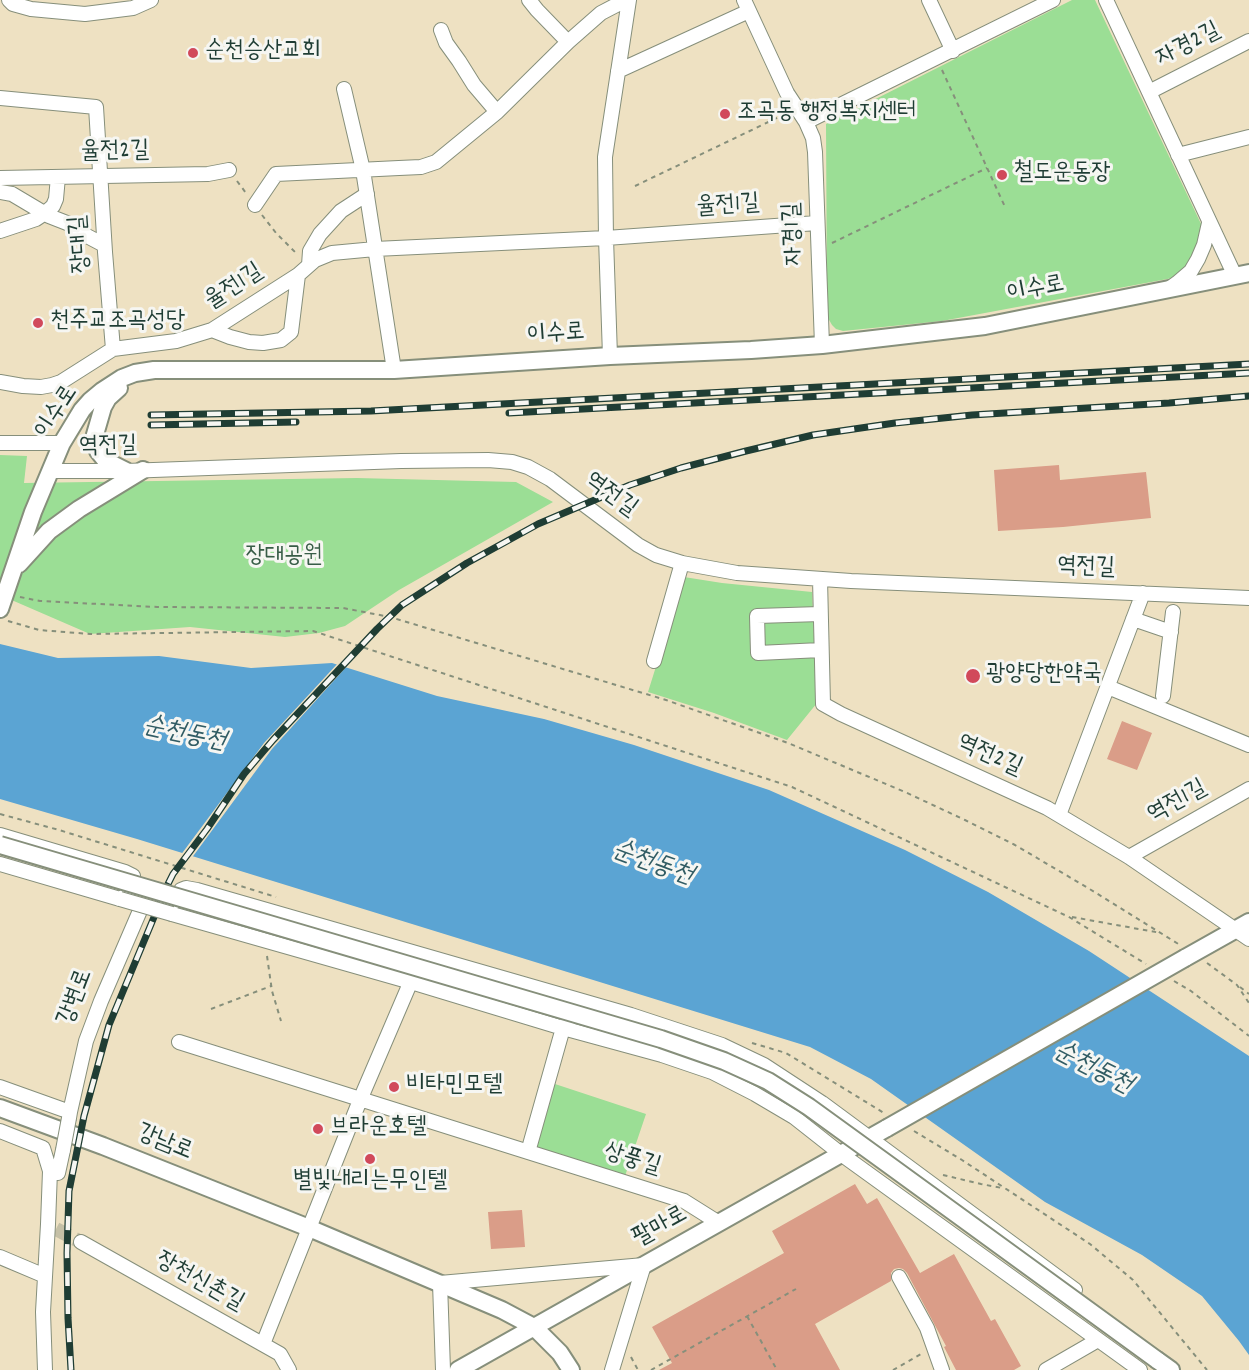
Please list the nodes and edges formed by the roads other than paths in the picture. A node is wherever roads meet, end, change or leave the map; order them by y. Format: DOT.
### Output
graph roads {
  1 [pos="9,0"];
  2 [pos="151,0"];
  3 [pos="529,0"];
  4 [pos="627,0"];
  5 [pos="929,0"];
  6 [pos="1053,0"];
  7 [pos="1106,0"];
  8 [pos="746,3"];
  9 [pos="441,30"];
  10 [pos="1249,40"];
  11 [pos="568,42"];
  12 [pos="953,51"];
  13 [pos="618,70"];
  14 [pos="344,89"];
  15 [pos="1149,92"];
  16 [pos="0,98"];
  17 [pos="497,112"];
  18 [pos="806,122"];
  19 [pos="1249,137"];
  20 [pos="1178,155"];
  21 [pos="230,170"];
  22 [pos="363,170"];
  23 [pos="99,176"];
  24 [pos="58,177"];
  25 [pos="0,178"];
  26 [pos="0,192"];
  27 [pos="367,194"];
  28 [pos="255,206"];
  29 [pos="45,213"];
  30 [pos="817,223"];
  31 [pos="1209,223"];
  32 [pos="0,231"];
  33 [pos="606,238"];
  34 [pos="104,245"];
  35 [pos="375,249"];
  36 [pos="304,270"];
  37 [pos="1242,275"];
  38 [pos="1166,290"];
  39 [pos="212,330"];
  40 [pos="822,345"];
  41 [pos="113,349"];
  42 [pos="610,356"];
  43 [pos="154,370"];
  44 [pos="394,370"];
  45 [pos="0,382"];
  46 [pos="0,443"];
  47 [pos="62,443"];
  48 [pos="135,470"];
  49 [pos="51,471"];
  50 [pos="682,563"];
  51 [pos="14,569"];
  52 [pos="820,579"];
  53 [pos="1143,593"];
  54 [pos="1249,598"];
  55 [pos="2,606"];
  56 [pos="1173,612"];
  57 [pos="820,614"];
  58 [pos="1133,619"];
  59 [pos="1171,632"];
  60 [pos="821,650"];
  61 [pos="654,661"];
  62 [pos="1108,687"];
  63 [pos="1163,696"];
  64 [pos="1249,745"];
  65 [pos="1249,789"];
  66 [pos="1059,815"];
  67 [pos="0,836"];
  68 [pos="0,845"];
  69 [pos="0,853"];
  70 [pos="1129,857"];
  71 [pos="0,864"];
  72 [pos="120,899"];
  73 [pos="142,906"];
  74 [pos="172,914"];
  75 [pos="1245,930"];
  76 [pos="422,955"];
  77 [pos="411,982"];
  78 [pos="578,1000"];
  79 [pos="563,1028"];
  80 [pos="179,1042"];
  81 [pos="0,1087"];
  82 [pos="360,1100"];
  83 [pos="0,1108"];
  84 [pos="69,1115"];
  85 [pos="0,1131"];
  86 [pos="870,1138"];
  87 [pos="528,1152"];
  88 [pos="841,1154"];
  89 [pos="50,1171"];
  90 [pos="719,1223"];
  91 [pos="309,1228"];
  92 [pos="81,1242"];
  93 [pos="0,1257"];
  94 [pos="644,1265"];
  95 [pos="45,1275"];
  96 [pos="899,1277"];
  97 [pos="440,1283"];
  98 [pos="534,1327"];
  99 [pos="1098,1340"];
  100 [pos="263,1344"];
  101 [pos="1153,1367"];
  102 [pos="45,1370"];
  103 [pos="289,1370"];
  104 [pos="443,1370"];
  105 [pos="458,1370"];
  106 [pos="571,1370"];
  107 [pos="612,1370"];
  108 [pos="942,1370"];
  109 [pos="1046,1370"];
  110 [pos="1140,1370"];
  111 [pos="1173,1370"];
  1 -- 2 [label="street"];
  3 -- 11 [label="street"];
  4 -- 11 [label="street"];
  4 -- 13 [label="street"];
  5 -- 12 [label="street"];
  6 -- 12 [label="street"];
  7 -- 15 [label="street, 자경2길"];
  8 -- 13 [label="street, 자경1길"];
  8 -- 18 [label="street, 자경1길"];
  9 -- 17 [label="street"];
  10 -- 15 [label="street, 자경2길"];
  11 -- 17 [label="street"];
  12 -- 18 [label="street"];
  13 -- 33 [label="street"];
  14 -- 22 [label="street"];
  15 -- 20 [label="street, 자경2길"];
  16 -- 23 [label="street, 장대길"];
  17 -- 22 [label="street"];
  18 -- 30 [label="street, 자경1길"];
  19 -- 20 [label="street"];
  20 -- 31 [label="street, 자경2길"];
  21 -- 23 [label="street, 율전2길"];
  22 -- 27 [label="street"];
  22 -- 28 [label="street"];
  23 -- 24 [label="street, 율전2길"];
  23 -- 34 [label="street, 장대길"];
  24 -- 25 [label="street, 율전2길"];
  24 -- 29 [label="street"];
  26 -- 29 [label="street"];
  27 -- 35 [label="street"];
  27 -- 36 [label="street"];
  29 -- 32 [label="street"];
  29 -- 34 [label="street"];
  30 -- 33 [label="street, 율전1길"];
  30 -- 40 [label="street, 자경1길"];
  31 -- 37 [label="street, 자경2길"];
  31 -- 38 [label="street"];
  33 -- 35 [label="street, 율전1길"];
  33 -- 42 [label="street"];
  34 -- 41 [label="street, 장대길"];
  35 -- 36 [label="street, 율전1길"];
  35 -- 44 [label="street"];
  36 -- 39 [label="street, 율전1길"];
  36 -- 39 [label="street"];
  37 -- 38 [label="main road, 이수로"];
  38 -- 40 [label="main road, 이수로"];
  39 -- 41 [label="street, 율전1길"];
  40 -- 42 [label="main road, 이수로"];
  41 -- 45 [label="street"];
  42 -- 44 [label="main road, 이수로"];
  43 -- 44 [label="main road, 이수로"];
  43 -- 47 [label="main road, 이수로"];
  43 -- 48 [label="main road"];
  46 -- 47 [label="street"];
  47 -- 49 [label="main road, 이수로"];
  48 -- 49 [label="street, 역전길"];
  48 -- 50 [label="street, 역전길"];
  48 -- 51 [label="main road"];
  49 -- 51 [label="main road, 이수로"];
  50 -- 52 [label="street, 역전길"];
  50 -- 61 [label="street"];
  51 -- 55 [label="main road, 이수로"];
  52 -- 53 [label="street, 역전길"];
  52 -- 57 [label="street, 역전2길"];
  53 -- 54 [label="street, 역전길"];
  53 -- 58 [label="street, 역전길"];
  56 -- 59 [label="street"];
  57 -- 60 [label="street, 역전2길"];
  57 -- 60 [label="street"];
  58 -- 59 [label="street"];
  58 -- 62 [label="street, 역전길"];
  59 -- 63 [label="street"];
  60 -- 66 [label="street, 역전2길"];
  62 -- 64 [label="street"];
  62 -- 66 [label="street, 역전길"];
  65 -- 70 [label="street, 역전1길"];
  66 -- 70 [label="street, 역전2길"];
  67 -- 72 [label="street"];
  68 -- 101 [label="main road, bridge"];
  69 -- 101 [label="main road"];
  70 -- 75 [label="street, 역전2길"];
  71 -- 72 [label="street"];
  72 -- 73 [label="street, bridge"];
  73 -- 74 [label="street, bridge"];
  73 -- 84 [label="street, 강변로"];
  74 -- 76 [label="street"];
  74 -- 77 [label="street"];
  75 -- 86 [label="main road, 팔마로, bridge"];
  76 -- 77 [label="street"];
  76 -- 78 [label="street"];
  77 -- 79 [label="street"];
  77 -- 82 [label="street"];
  78 -- 79 [label="street"];
  78 -- 86 [label="street"];
  79 -- 87 [label="street"];
  79 -- 88 [label="street"];
  80 -- 82 [label="street, 상풍길"];
  81 -- 84 [label="street"];
  82 -- 87 [label="street, 상풍길"];
  82 -- 91 [label="street"];
  83 -- 91 [label="main road, 강남로"];
  84 -- 89 [label="street, 강변로, bridge"];
  85 -- 89 [label="street"];
  86 -- 88 [label="main road, 팔마로"];
  86 -- 111 [label="street"];
  87 -- 90 [label="street, 상풍길"];
  88 -- 90 [label="main road, 팔마로"];
  88 -- 99 [label="street"];
  89 -- 95 [label="street"];
  90 -- 94 [label="main road, 팔마로"];
  91 -- 97 [label="main road, 강남로"];
  91 -- 100 [label="street"];
  92 -- 100 [label="street, 장천신촌길"];
  93 -- 95 [label="street"];
  94 -- 97 [label="street"];
  94 -- 98 [label="main road, 팔마로"];
  94 -- 107 [label="street"];
  95 -- 102 [label="street"];
  96 -- 108 [label="street"];
  97 -- 98 [label="main road, 강남로"];
  97 -- 104 [label="street"];
  98 -- 105 [label="main road, 팔마로"];
  98 -- 106 [label="main road, 강남로"];
  99 -- 109 [label="street"];
  99 -- 110 [label="street"];
  100 -- 103 [label="street, 장천신촌길"];
  101 -- 111 [label="main road"];
}
